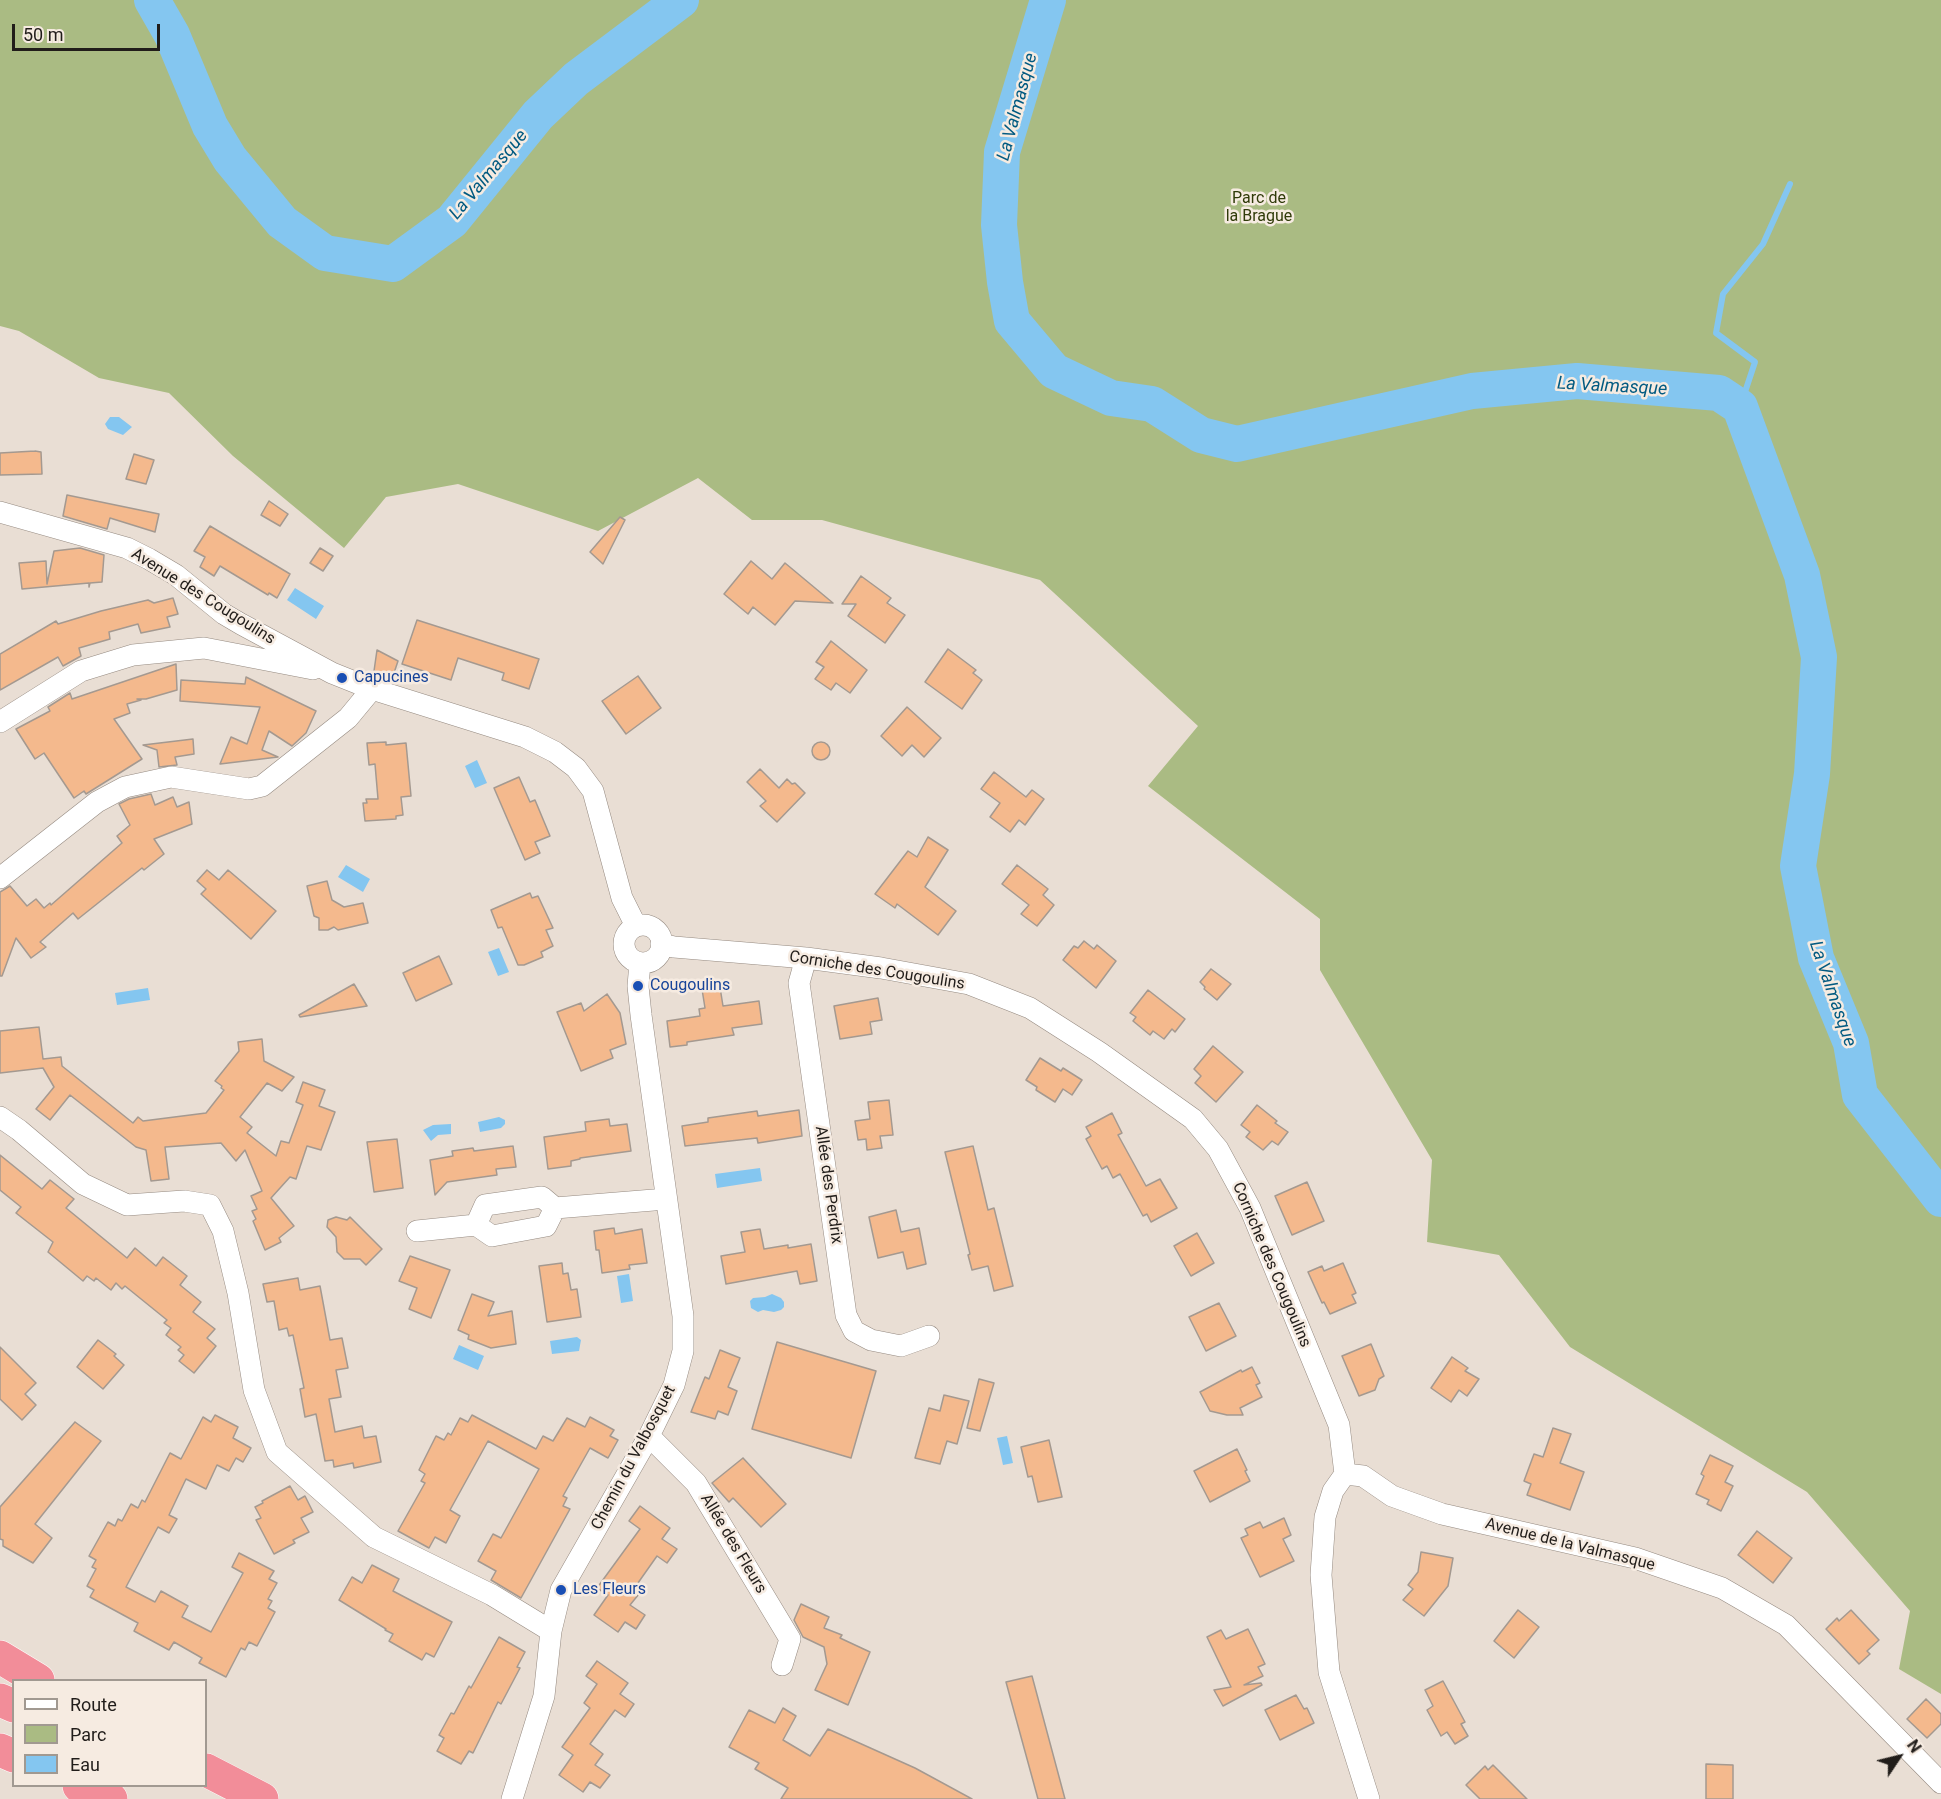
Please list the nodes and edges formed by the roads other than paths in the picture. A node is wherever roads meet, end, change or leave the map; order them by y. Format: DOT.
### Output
graph roads {
  1 [pos="0,512"];
  2 [pos="281,655"];
  3 [pos="372,689"];
  4 [pos="0,722"];
  5 [pos="0,878"];
  6 [pos="636,926"];
  7 [pos="661,944"];
  8 [pos="806,958"];
  9 [pos="640,963"];
  10 [pos="0,1117"];
  11 [pos="666,1199"];
  12 [pos="555,1208"];
  13 [pos="476,1225"];
  14 [pos="417,1231"];
  15 [pos="929,1336"];
  16 [pos="649,1436"];
  17 [pos="1346,1474"];
  18 [pos="551,1631"];
  19 [pos="0,1657"];
  20 [pos="782,1665"];
  21 [pos="36,1679"];
  22 [pos="207,1771"];
  23 [pos="1941,1783"];
  24 [pos="84,1787"];
  25 [pos="195,1787"];
  26 [pos="111,1799"];
  27 [pos="222,1799"];
  28 [pos="262,1799"];
  29 [pos="512,1799"];
  30 [pos="1369,1799"];
  1 -- 2 [label="street, Avenue des Cougoulins"];
  2 -- 3 [label="street"];
  2 -- 4 [label="street"];
  3 -- 5 [label="street"];
  3 -- 6 [label="street"];
  6 -- 7 [label="street"];
  6 -- 9 [label="street"];
  7 -- 8 [label="street, Corniche des Cougoulins"];
  7 -- 9 [label="street"];
  8 -- 15 [label="street, Allée des Perdrix"];
  8 -- 17 [label="street, Corniche des Cougoulins"];
  9 -- 11 [label="street, Chemin du Valbosquet"];
  10 -- 18 [label="street"];
  11 -- 12 [label="street"];
  11 -- 16 [label="street, Chemin du Valbosquet"];
  12 -- 13 [label="street"];
  12 -- 13 [label="street"];
  13 -- 14 [label="street"];
  16 -- 18 [label="street, Chemin du Valbosquet"];
  16 -- 20 [label="street, Allée des Fleurs"];
  17 -- 23 [label="street, Avenue de la Valmasque"];
  17 -- 30 [label="street"];
  18 -- 29 [label="street, Chemin du Valbosquet"];
  19 -- 21 [label="highway"];
  22 -- 28 [label="highway"];
  24 -- 26 [label="highway"];
  25 -- 27 [label="highway"];
}
